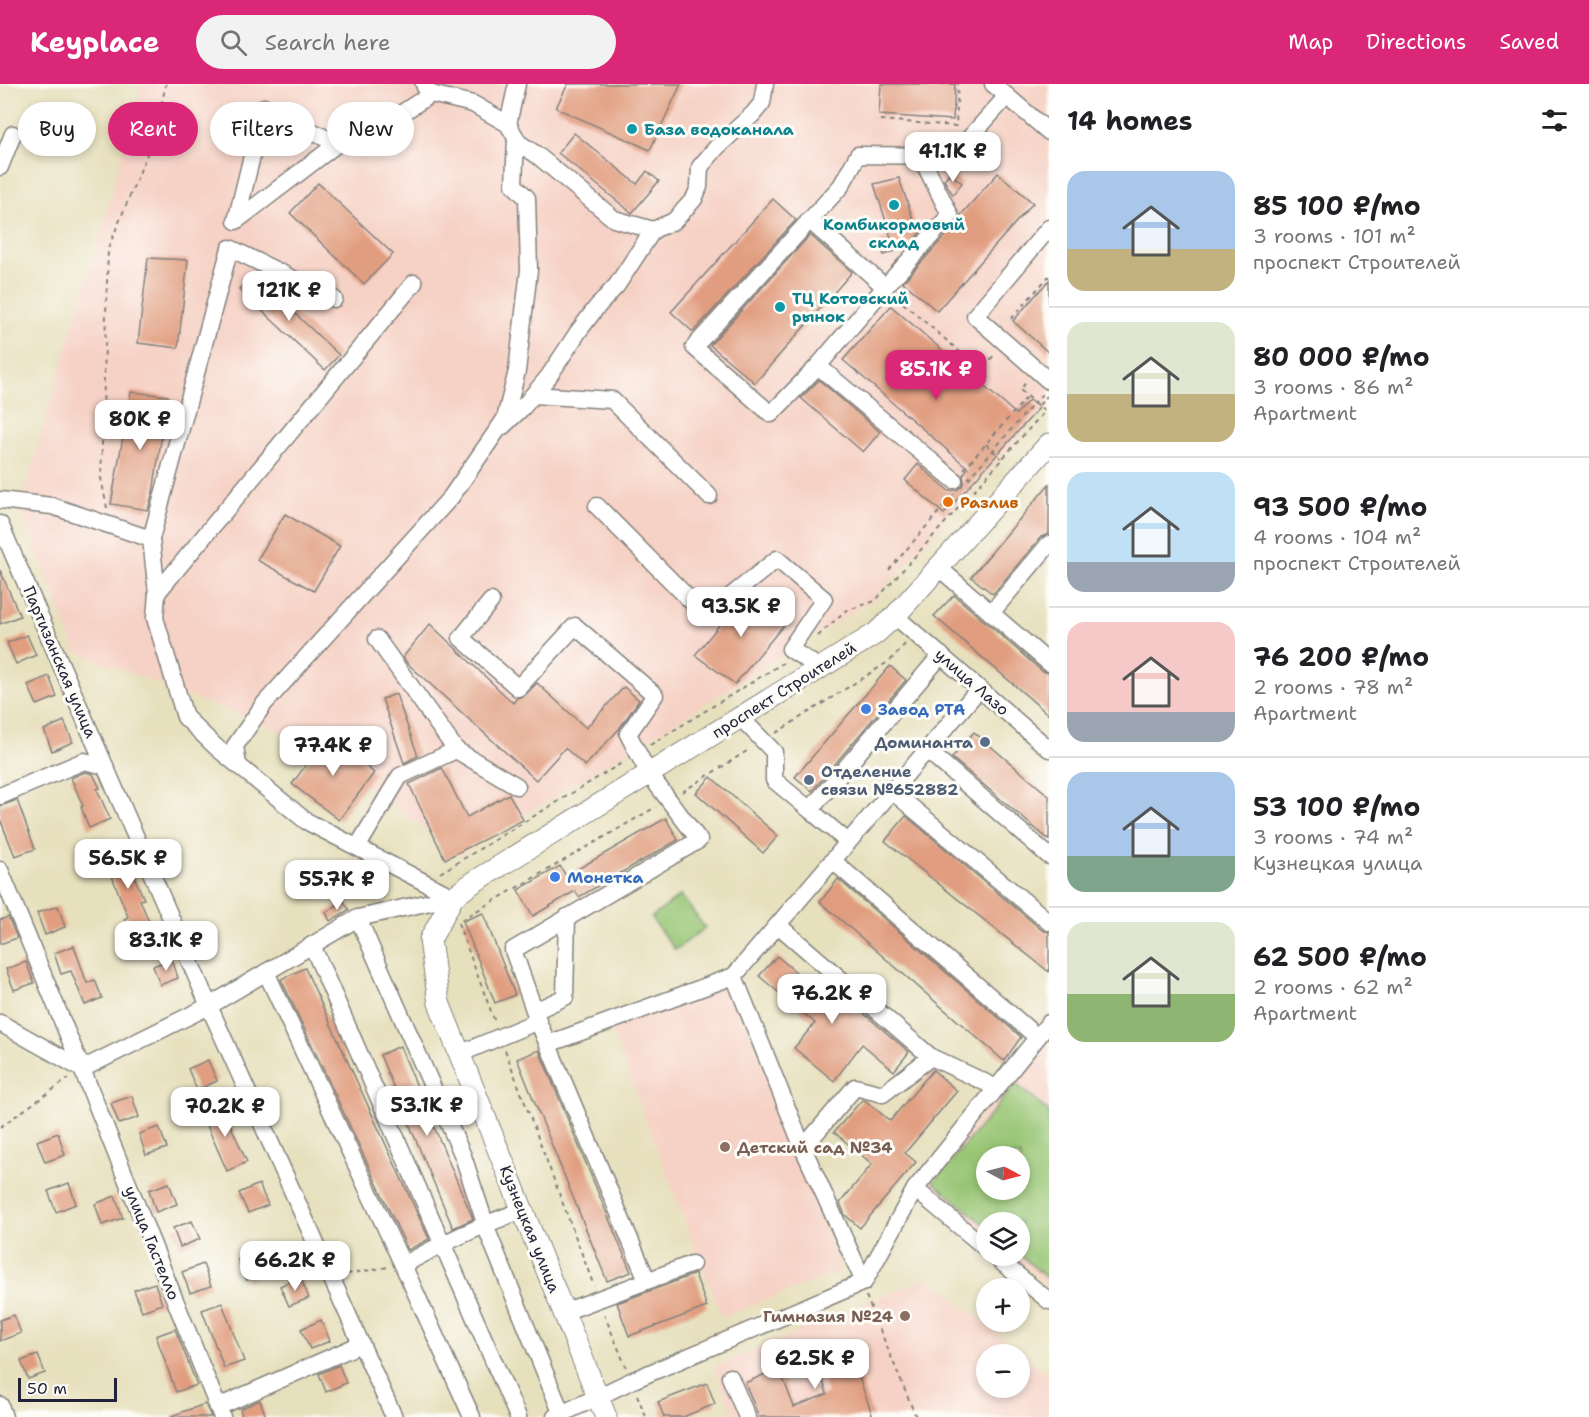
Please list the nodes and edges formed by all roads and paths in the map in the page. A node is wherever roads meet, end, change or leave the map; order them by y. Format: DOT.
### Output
graph roads {
  1 [pos="166,84"];
  2 [pos="517,84"];
  3 [pos="765,84"];
  4 [pos="958,84"];
  5 [pos="993,84"];
  6 [pos="428,89"];
  7 [pos="1007,96"];
  8 [pos="411,102"];
  9 [pos="880,120"];
  10 [pos="508,124"];
  11 [pos="1049,132"];
  12 [pos="13,134"];
  13 [pos="327,139"];
  14 [pos="516,141"];
  15 [pos="327,152"];
  16 [pos="920,155"];
  17 [pos="0,167"];
  18 [pos="810,220"];
  19 [pos="236,221"];
  20 [pos="1049,228"];
  21 [pos="653,230"];
  22 [pos="230,248"];
  23 [pos="1049,276"];
  24 [pos="414,283"];
  25 [pos="885,287"];
  26 [pos="334,299"];
  27 [pos="1011,319"];
  28 [pos="1005,343"];
  29 [pos="818,366"];
  30 [pos="1043,375"];
  31 [pos="533,394"];
  32 [pos="1049,394"];
  33 [pos="1028,397"];
  34 [pos="1039,406"];
  35 [pos="494,435"];
  36 [pos="986,444"];
  37 [pos="1049,444"];
  38 [pos="1002,459"];
  39 [pos="954,480"];
  40 [pos="709,496"];
  41 [pos="0,500"];
  42 [pos="597,506"];
  43 [pos="0,524"];
  44 [pos="110,525"];
  45 [pos="151,539"];
  46 [pos="1049,544"];
  47 [pos="938,567"];
  48 [pos="157,593"];
  49 [pos="491,601"];
  50 [pos="991,613"];
  51 [pos="895,616"];
  52 [pos="377,639"];
  53 [pos="908,641"];
  54 [pos="798,654"];
  55 [pos="941,656"];
  56 [pos="1049,663"];
  57 [pos="820,668"];
  58 [pos="980,689"];
  59 [pos="740,717"];
  60 [pos="763,741"];
  61 [pos="1049,748"];
  62 [pos="456,750"];
  63 [pos="927,750"];
  64 [pos="639,753"];
  65 [pos="238,765"];
  66 [pos="105,766"];
  67 [pos="649,774"];
  68 [pos="517,786"];
  69 [pos="892,791"];
  70 [pos="0,796"];
  71 [pos="668,800"];
  72 [pos="810,810"];
  73 [pos="849,842"];
  74 [pos="358,846"];
  75 [pos="1049,856"];
  76 [pos="833,861"];
  77 [pos="0,870"];
  78 [pos="425,882"];
  79 [pos="474,882"];
  80 [pos="453,897"];
  81 [pos="567,917"];
  82 [pos="358,918"];
  83 [pos="1049,922"];
  84 [pos="778,925"];
  85 [pos="312,945"];
  86 [pos="266,972"];
  87 [pos="734,976"];
  88 [pos="209,1006"];
  89 [pos="537,1016"];
  90 [pos="0,1023"];
  91 [pos="1049,1023"];
  92 [pos="500,1036"];
  93 [pos="1037,1037"];
  94 [pos="548,1044"];
  95 [pos="459,1054"];
  96 [pos="931,1057"];
  97 [pos="82,1069"];
  98 [pos="997,1088"];
  99 [pos="0,1127"];
  100 [pos="803,1148"];
  101 [pos="915,1189"];
  102 [pos="523,1210"];
  103 [pos="485,1224"];
  104 [pos="976,1240"];
  105 [pos="442,1243"];
  106 [pos="692,1263"];
  107 [pos="403,1265"];
  108 [pos="1006,1266"];
  109 [pos="331,1276"];
  110 [pos="647,1280"];
  111 [pos="865,1289"];
  112 [pos="598,1299"];
  113 [pos="1049,1301"];
  114 [pos="564,1312"];
  115 [pos="361,1344"];
  116 [pos="730,1377"];
  117 [pos="631,1381"];
  118 [pos="0,1405"];
  119 [pos="603,1407"];
  120 [pos="220,1412"];
  121 [pos="560,1416"];
  122 [pos="4,1417"];
  123 [pos="394,1417"];
  124 [pos="471,1417"];
  125 [pos="518,1417"];
  126 [pos="646,1417"];
  127 [pos="747,1417"];
  128 [pos="916,1417"];
  1 -- 44 [label="path"];
  2 -- 10 [label="street"];
  3 -- 21 [label="street"];
  4 -- 9 [label="path"];
  5 -- 7 [label="street"];
  6 -- 8 [label="street"];
  6 -- 10 [label="street"];
  7 -- 11 [label="street"];
  7 -- 16 [label="street"];
  10 -- 14 [label="street"];
  12 -- 17 [label="street"];
  13 -- 19 [label="street"];
  14 -- 21 [label="street"];
  14 -- 35 [label="street"];
  15 -- 19 [label="street"];
  16 -- 18 [label="street"];
  16 -- 25 [label="street"];
  18 -- 25 [label="street"];
  18 -- 29 [label="street"];
  19 -- 22 [label="street"];
  20 -- 28 [label="street"];
  21 -- 31 [label="street"];
  22 -- 26 [label="street"];
  22 -- 45 [label="street"];
  23 -- 27 [label="path"];
  24 -- 48 [label="street"];
  25 -- 28 [label="path"];
  25 -- 29 [label="street"];
  28 -- 30 [label="street"];
  29 -- 39 [label="street"];
  30 -- 33 [label="path"];
  31 -- 35 [label="street"];
  31 -- 40 [label="street"];
  32 -- 34 [label="path"];
  33 -- 34 [label="path"];
  33 -- 36 [label="path"];
  34 -- 38 [label="path"];
  35 -- 65 [label="street"];
  36 -- 38 [label="path"];
  36 -- 39 [label="path"];
  37 -- 47 [label="main road, проспект Строителей"];
  38 -- 54 [label="path"];
  41 -- 44 [label="street"];
  42 -- 54 [label="street"];
  43 -- 66 [label="street, Партизанская улица"];
  44 -- 45 [label="street"];
  45 -- 48 [label="street"];
  46 -- 50 [label="street"];
  47 -- 50 [label="street"];
  47 -- 51 [label="main road, проспект Строителей"];
  48 -- 65 [label="street"];
  49 -- 64 [label="street"];
  50 -- 56 [label="street"];
  51 -- 55 [label="street, улица Лазо"];
  51 -- 57 [label="main road, проспект Строителей"];
  52 -- 62 [label="street"];
  53 -- 60 [label="path"];
  54 -- 57 [label="street"];
  54 -- 64 [label="path"];
  55 -- 58 [label="street, улица Лазо"];
  55 -- 72 [label="street"];
  57 -- 59 [label="main road, проспект Строителей"];
  58 -- 61 [label="street, улица Лазо"];
  58 -- 63 [label="street"];
  59 -- 60 [label="street"];
  59 -- 67 [label="main road, проспект Строителей"];
  60 -- 71 [label="path"];
  60 -- 72 [label="street"];
  62 -- 68 [label="street"];
  62 -- 74 [label="street"];
  63 -- 69 [label="street"];
  63 -- 75 [label="street"];
  64 -- 67 [label="street"];
  64 -- 78 [label="path"];
  65 -- 74 [label="street"];
  66 -- 70 [label="street, Партизанская улица"];
  66 -- 88 [label="street, Партизанская улица"];
  67 -- 71 [label="street"];
  67 -- 79 [label="main road, проспект Строителей"];
  69 -- 73 [label="street"];
  69 -- 83 [label="street"];
  71 -- 81 [label="street"];
  71 -- 92 [label="path"];
  72 -- 73 [label="street"];
  73 -- 76 [label="street"];
  74 -- 78 [label="street"];
  76 -- 84 [label="street"];
  76 -- 93 [label="street"];
  77 -- 97 [label="street, улица Гастелло"];
  78 -- 80 [label="street"];
  79 -- 80 [label="main road, Кузнецкая улица"];
  80 -- 82 [label="street"];
  80 -- 95 [label="main road, Кузнецкая улица"];
  81 -- 89 [label="street"];
  81 -- 89 [label="street"];
  82 -- 85 [label="street"];
  82 -- 103 [label="street"];
  84 -- 87 [label="street"];
  84 -- 96 [label="street"];
  85 -- 86 [label="street"];
  85 -- 105 [label="street"];
  86 -- 88 [label="street"];
  86 -- 107 [label="street"];
  87 -- 94 [label="street"];
  87 -- 100 [label="street"];
  88 -- 97 [label="street"];
  88 -- 109 [label="street, Партизанская улица"];
  89 -- 92 [label="street"];
  89 -- 94 [label="street"];
  90 -- 97 [label="street"];
  91 -- 93 [label="street"];
  92 -- 95 [label="street"];
  92 -- 112 [label="path"];
  93 -- 98 [label="street"];
  94 -- 110 [label="street"];
  95 -- 102 [label="main road, Кузнецкая улица"];
  96 -- 98 [label="street"];
  96 -- 100 [label="street"];
  97 -- 99 [label="path"];
  97 -- 120 [label="street, улица Гастелло"];
  98 -- 101 [label="street"];
  100 -- 111 [label="street"];
  101 -- 104 [label="street"];
  101 -- 111 [label="street"];
  102 -- 103 [label="street"];
  102 -- 114 [label="main road, Кузнецкая улица"];
  103 -- 105 [label="street"];
  103 -- 121 [label="street"];
  105 -- 107 [label="street"];
  105 -- 125 [label="street"];
  106 -- 110 [label="street"];
  107 -- 109 [label="path"];
  107 -- 124 [label="street"];
  108 -- 113 [label="street"];
  109 -- 115 [label="street, Партизанская улица"];
  110 -- 112 [label="street"];
  111 -- 117 [label="street"];
  111 -- 128 [label="path"];
  112 -- 114 [label="street"];
  112 -- 117 [label="path"];
  114 -- 119 [label="main road, Кузнецкая улица"];
  115 -- 120 [label="street"];
  115 -- 123 [label="street, Партизанская улица"];
  116 -- 127 [label="street"];
  117 -- 119 [label="street"];
  117 -- 126 [label="path"];
  118 -- 122 [label="street"];
  119 -- 121 [label="street"];
}
